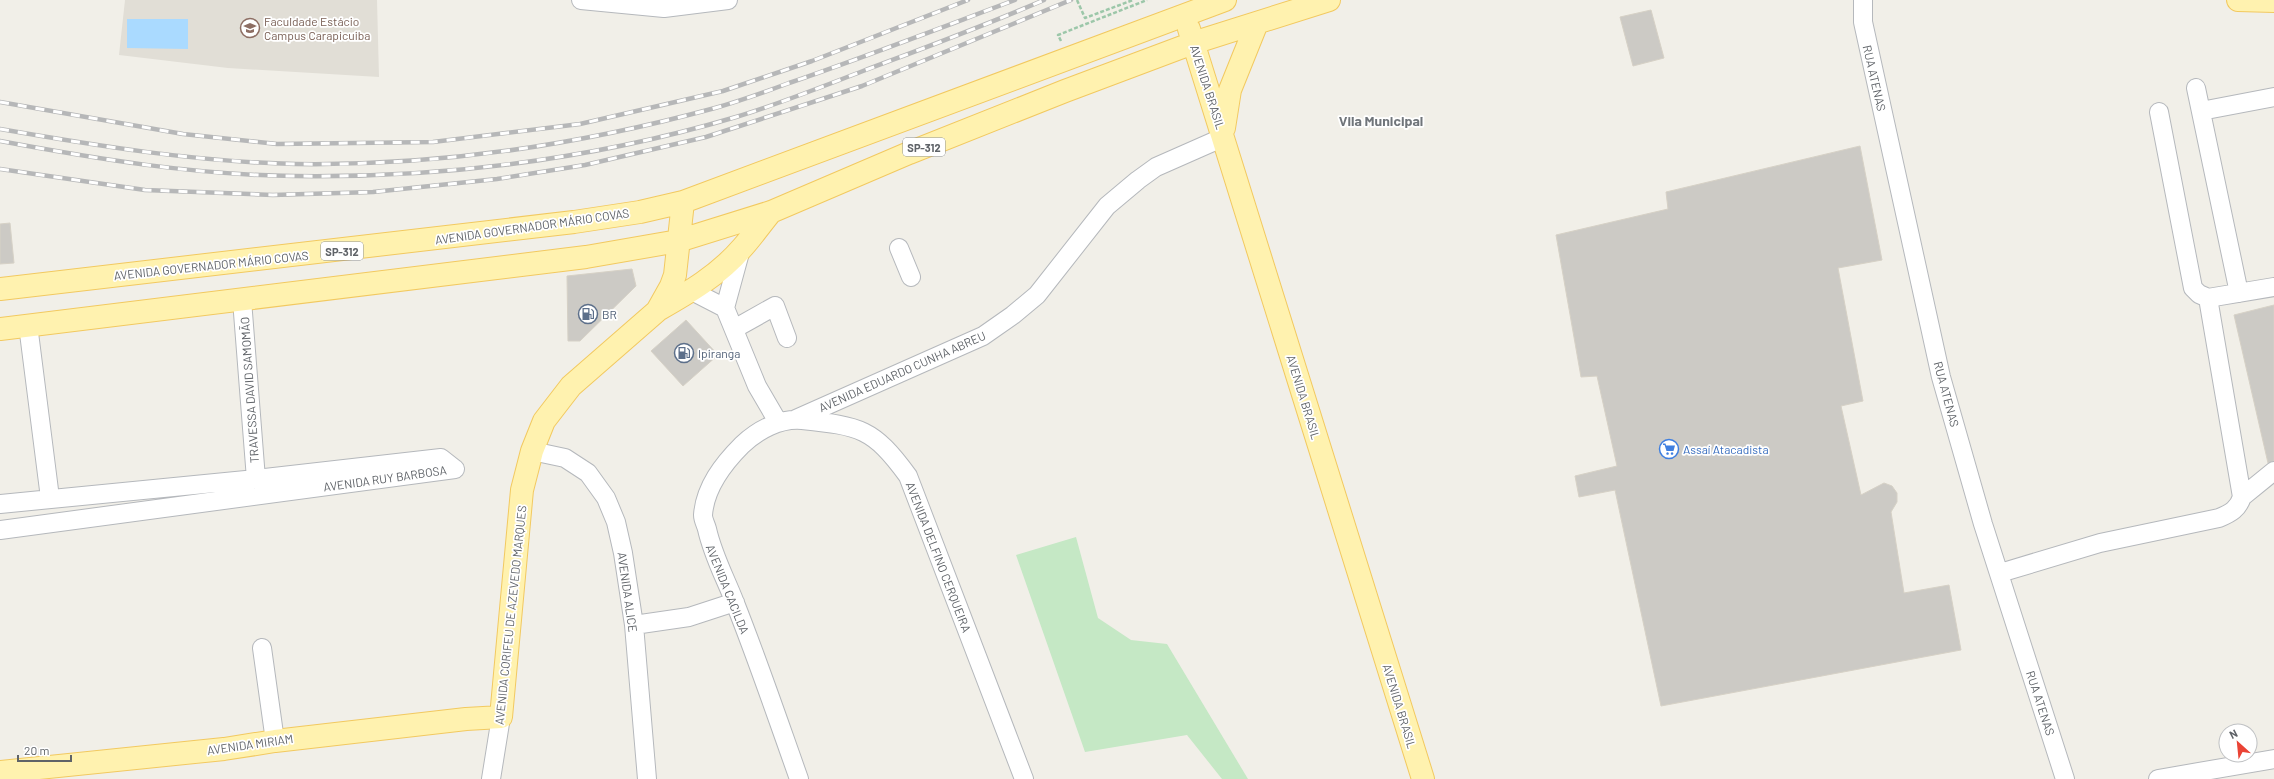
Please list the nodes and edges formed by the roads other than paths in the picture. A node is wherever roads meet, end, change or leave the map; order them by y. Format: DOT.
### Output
graph roads {
  1 [pos="581,0"];
  2 [pos="728,0"];
  3 [pos="1225,0"];
  4 [pos="1314,0"];
  5 [pos="1329,0"];
  6 [pos="1863,0"];
  7 [pos="2238,0"];
  8 [pos="2274,1"];
  9 [pos="1287,13"];
  10 [pos="1185,14"];
  11 [pos="1257,23"];
  12 [pos="1193,43"];
  13 [pos="2196,88"];
  14 [pos="2274,97"];
  15 [pos="2201,111"];
  16 [pos="2159,112"];
  17 [pos="1224,137"];
  18 [pos="683,202"];
  19 [pos="771,212"];
  20 [pos="678,241"];
  21 [pos="899,248"];
  22 [pos="741,249"];
  23 [pos="911,277"];
  24 [pos="2274,287"];
  25 [pos="0,289"];
  26 [pos="692,291"];
  27 [pos="2239,293"];
  28 [pos="2208,298"];
  29 [pos="242,300"];
  30 [pos="725,308"];
  31 [pos="656,311"];
  32 [pos="28,325"];
  33 [pos="0,328"];
  34 [pos="734,329"];
  35 [pos="787,338"];
  36 [pos="787,421"];
  37 [pos="532,451"];
  38 [pos="2274,471"];
  39 [pos="256,479"];
  40 [pos="2242,496"];
  41 [pos="50,498"];
  42 [pos="0,504"];
  43 [pos="0,530"];
  44 [pos="2000,573"];
  45 [pos="735,602"];
  46 [pos="634,625"];
  47 [pos="262,648"];
  48 [pos="501,717"];
  49 [pos="275,741"];
  50 [pos="2274,759"];
  51 [pos="0,772"];
  52 [pos="491,779"];
  53 [pos="647,779"];
  54 [pos="799,779"];
  55 [pos="1024,779"];
  56 [pos="1423,779"];
  57 [pos="2065,779"];
  58 [pos="2158,779"];
  1 -- 2 [label="street"];
  3 -- 10 [label="main road, SP-312"];
  4 -- 9 [label="street"];
  5 -- 9 [label="main road, SP-312"];
  6 -- 44 [label="street, RUA ATENAS"];
  7 -- 8 [label="main road"];
  9 -- 11 [label="main road, SP-312"];
  10 -- 12 [label="main road, AVENIDA BRASIL"];
  10 -- 18 [label="main road, SP-312"];
  11 -- 12 [label="main road, SP-312"];
  11 -- 17 [label="main road"];
  12 -- 17 [label="main road, AVENIDA BRASIL"];
  12 -- 19 [label="main road, SP-312"];
  13 -- 15 [label="street"];
  14 -- 15 [label="street"];
  15 -- 27 [label="street"];
  16 -- 28 [label="street"];
  17 -- 36 [label="street, AVENIDA EDUARDO CUNHA ABREU"];
  17 -- 56 [label="main road, AVENIDA BRASIL"];
  18 -- 20 [label="main road"];
  18 -- 25 [label="main road, AVENIDA GOVERNADOR MÁRIO COVAS / SP-312"];
  19 -- 20 [label="main road, SP-312"];
  19 -- 22 [label="main road"];
  20 -- 29 [label="main road, SP-312"];
  20 -- 31 [label="main road"];
  21 -- 23 [label="street"];
  22 -- 26 [label="main road"];
  22 -- 30 [label="street"];
  24 -- 27 [label="street"];
  26 -- 30 [label="street"];
  26 -- 31 [label="main road"];
  27 -- 28 [label="street"];
  28 -- 40 [label="street"];
  29 -- 32 [label="main road, SP-312"];
  29 -- 39 [label="street, TRAVESSA DAVID SAMOMÃO"];
  30 -- 34 [label="street"];
  31 -- 37 [label="main road"];
  32 -- 33 [label="main road, SP-312"];
  32 -- 41 [label="street"];
  34 -- 35 [label="street"];
  34 -- 36 [label="street"];
  36 -- 45 [label="street, AVENIDA CACILDA"];
  36 -- 55 [label="street, AVENIDA DELFINO CERQUEIRA"];
  37 -- 46 [label="street, AVENIDA ALICE"];
  37 -- 48 [label="main road, AVENIDA CORIFEU DE AZEVEDO MARQUES"];
  38 -- 40 [label="street"];
  39 -- 41 [label="street, AVENIDA RUY BARBOSA"];
  39 -- 43 [label="street, AVENIDA RUY BARBOSA"];
  40 -- 44 [label="street"];
  41 -- 42 [label="street, AVENIDA RUY BARBOSA"];
  44 -- 57 [label="street, RUA ATENAS"];
  45 -- 46 [label="street"];
  45 -- 54 [label="street, AVENIDA CACILDA"];
  46 -- 53 [label="street, AVENIDA ALICE"];
  47 -- 49 [label="street"];
  48 -- 49 [label="main road, AVENIDA MIRIAM"];
  48 -- 52 [label="street, AVENIDA CORIFEU DE AZEVEDO MARQUES"];
  49 -- 51 [label="main road, AVENIDA MIRIAM"];
  50 -- 58 [label="street"];
}
